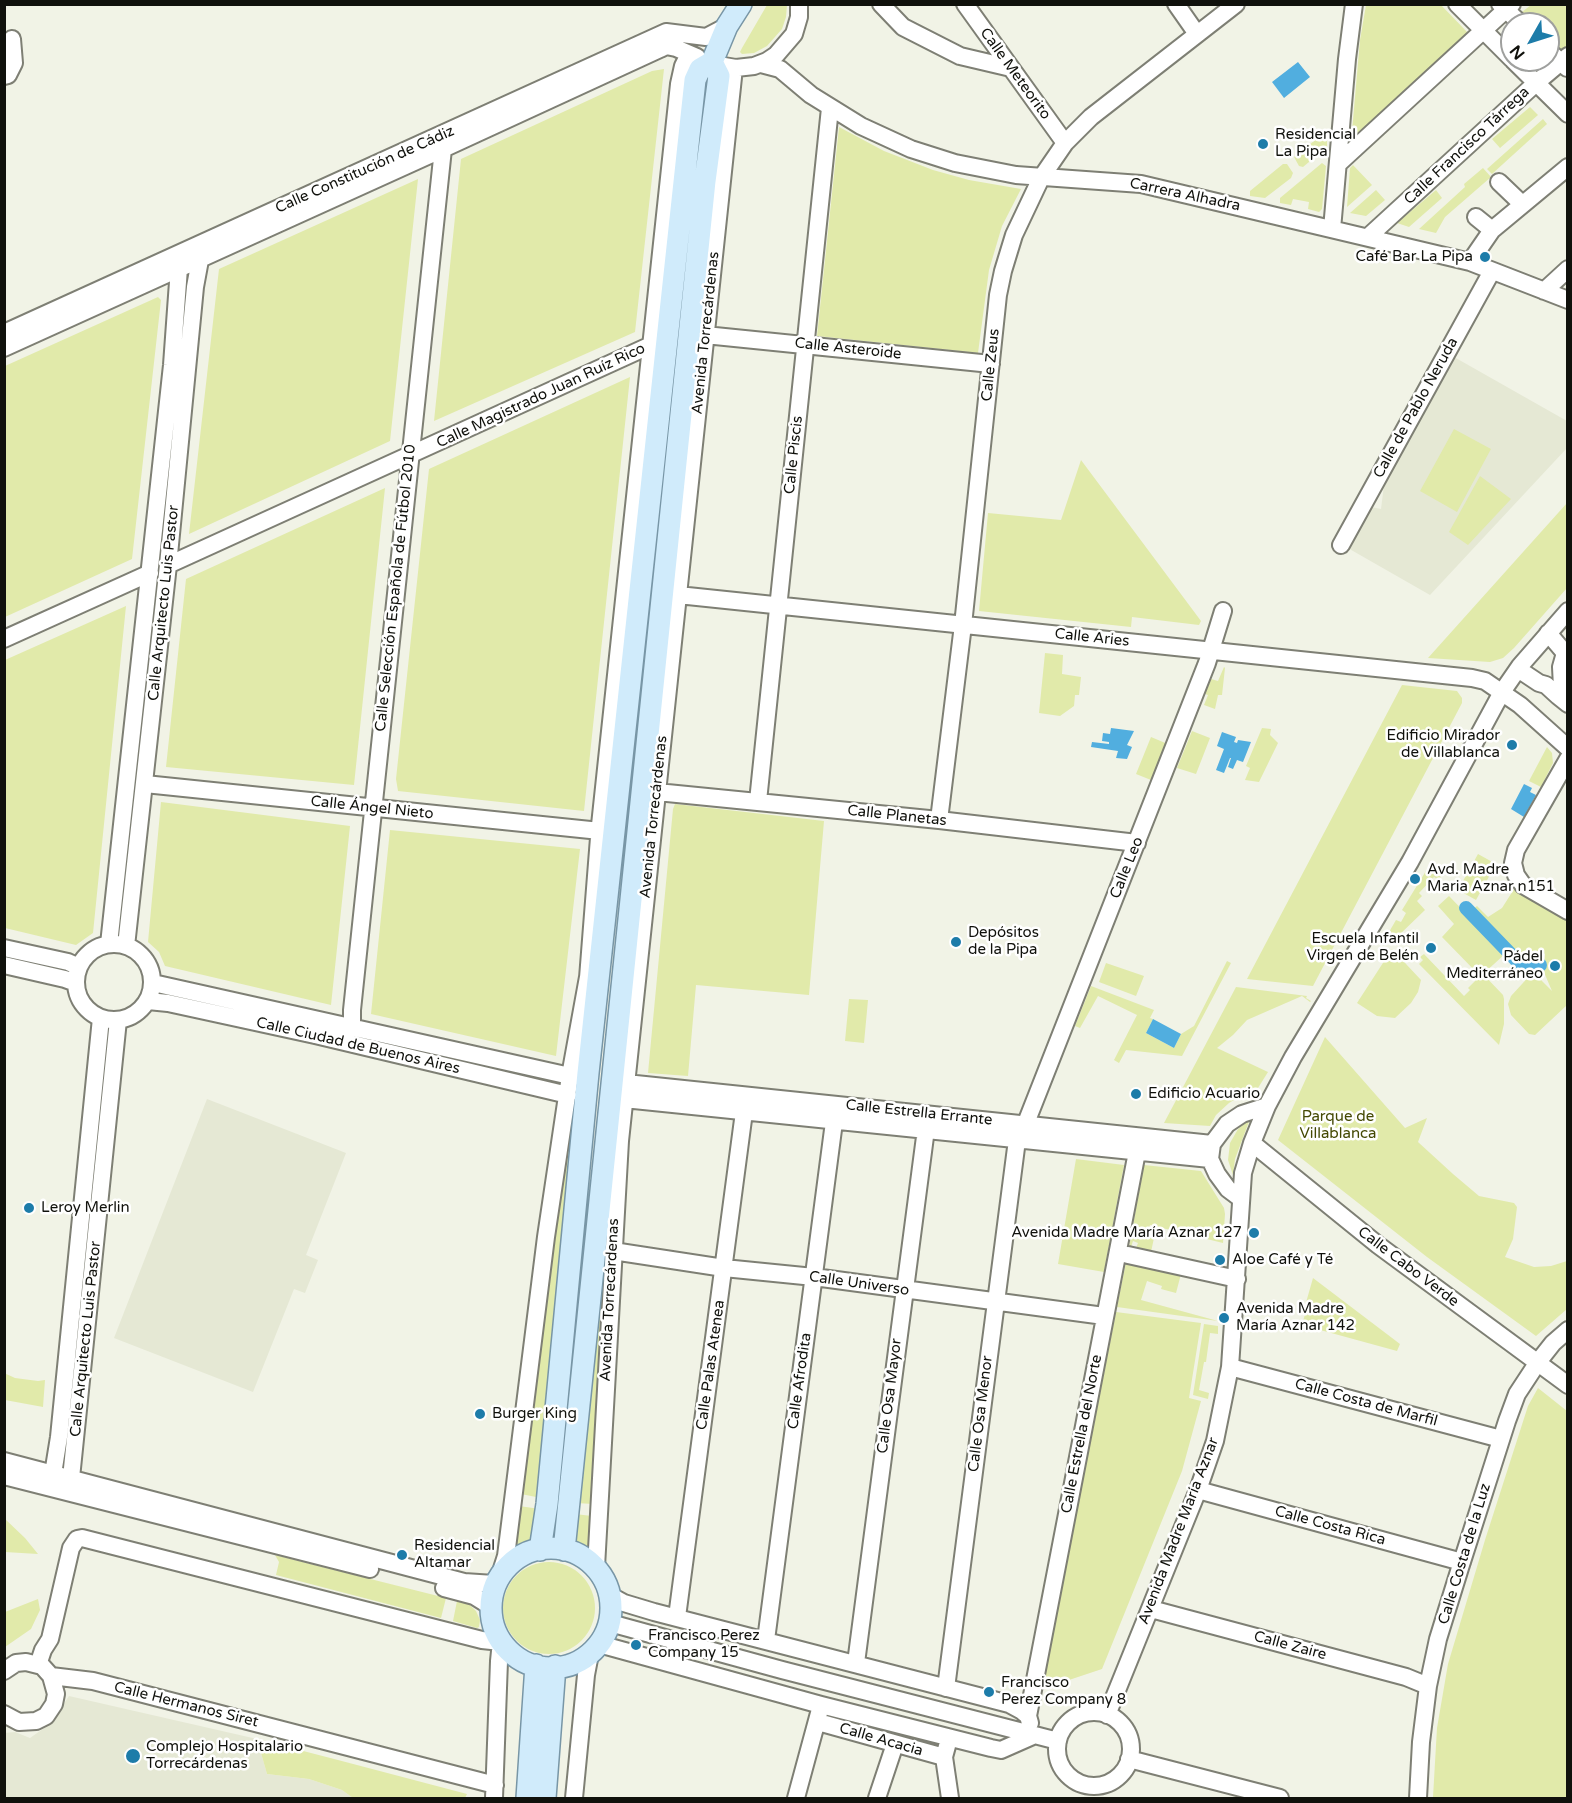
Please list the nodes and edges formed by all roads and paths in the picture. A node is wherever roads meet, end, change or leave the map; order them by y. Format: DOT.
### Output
graph roads {
  1 [pos="741,4"];
  2 [pos="800,4"];
  3 [pos="881,4"];
  4 [pos="964,4"];
  5 [pos="1176,4"];
  6 [pos="1236,4"];
  7 [pos="1354,4"];
  8 [pos="1457,4"];
  9 [pos="1506,6"];
  10 [pos="728,26"];
  11 [pos="1484,31"];
  12 [pos="1197,34"];
  13 [pos="12,39"];
  14 [pos="1500,46"];
  15 [pos="784,47"];
  16 [pos="1565,62"];
  17 [pos="761,64"];
  18 [pos="711,66"];
  19 [pos="1011,68"];
  20 [pos="780,69"];
  21 [pos="1525,72"];
  22 [pos="4,76"];
  23 [pos="1536,83"];
  24 [pos="830,108"];
  25 [pos="1568,114"];
  26 [pos="1065,143"];
  27 [pos="443,149"];
  28 [pos="1338,164"];
  29 [pos="1568,167"];
  30 [pos="1041,178"];
  31 [pos="1499,182"];
  32 [pos="1522,204"];
  33 [pos="1476,217"];
  34 [pos="1332,229"];
  35 [pos="1492,230"];
  36 [pos="1368,237"];
  37 [pos="200,260"];
  38 [pos="1470,262"];
  39 [pos="179,268"];
  40 [pos="1568,269"];
  41 [pos="1492,271"];
  42 [pos="1544,291"];
  43 [pos="1568,300"];
  44 [pos="4,333"];
  45 [pos="705,335"];
  46 [pos="651,345"];
  47 [pos="806,345"];
  48 [pos="4,348"];
  49 [pos="991,364"];
  50 [pos="410,456"];
  51 [pos="1341,544"];
  52 [pos="168,565"];
  53 [pos="150,573"];
  54 [pos="678,595"];
  55 [pos="778,605"];
  56 [pos="1223,611"];
  57 [pos="1568,611"];
  58 [pos="963,625"];
  59 [pos="1548,633"];
  60 [pos="4,639"];
  61 [pos="1212,650"];
  62 [pos="1566,651"];
  63 [pos="1518,669"];
  64 [pos="1539,683"];
  65 [pos="1502,692"];
  66 [pos="1563,700"];
  67 [pos="1520,705"];
  68 [pos="1568,748"];
  69 [pos="1568,759"];
  70 [pos="145,784"];
  71 [pos="657,792"];
  72 [pos="758,801"];
  73 [pos="374,808"];
  74 [pos="939,820"];
  75 [pos="606,839"];
  76 [pos="1137,843"];
  77 [pos="1568,911"];
  78 [pos="109,944"];
  79 [pos="126,946"];
  80 [pos="4,948"];
  81 [pos="4,965"];
  82 [pos="78,975"];
  83 [pos="153,982"];
  84 [pos="148,1000"];
  85 [pos="101,1018"];
  86 [pos="118,1020"];
  87 [pos="352,1028"];
  88 [pos="570,1076"];
  89 [pos="655,1086"];
  90 [pos="625,1091"];
  91 [pos="568,1095"];
  92 [pos="653,1103"];
  93 [pos="1267,1106"];
  94 [pos="744,1112"];
  95 [pos="834,1122"];
  96 [pos="1026,1123"];
  97 [pos="926,1129"];
  98 [pos="1017,1140"];
  99 [pos="1252,1143"];
  100 [pos="1211,1151"];
  101 [pos="1137,1152"];
  102 [pos="1240,1198"];
  103 [pos="613,1251"];
  104 [pos="1128,1255"];
  105 [pos="724,1268"];
  106 [pos="814,1277"];
  107 [pos="1237,1279"];
  108 [pos="904,1290"];
  109 [pos="996,1301"];
  110 [pos="1104,1316"];
  111 [pos="1568,1330"];
  112 [pos="1538,1362"];
  113 [pos="1230,1366"];
  114 [pos="1568,1385"];
  115 [pos="1501,1440"];
  116 [pos="4,1461"];
  117 [pos="53,1474"];
  118 [pos="4,1476"];
  119 [pos="71,1478"];
  120 [pos="1198,1490"];
  121 [pos="540,1550"];
  122 [pos="564,1550"];
  123 [pos="1462,1562"];
  124 [pos="596,1567"];
  125 [pos="497,1580"];
  126 [pos="611,1596"];
  127 [pos="489,1606"];
  128 [pos="1151,1609"];
  129 [pos="677,1617"];
  130 [pos="610,1623"];
  131 [pos="766,1640"];
  132 [pos="503,1644"];
  133 [pos="595,1649"];
  134 [pos="856,1663"];
  135 [pos="38,1665"];
  136 [pos="546,1666"];
  137 [pos="4,1671"];
  138 [pos="51,1676"];
  139 [pos="1428,1686"];
  140 [pos="946,1688"];
  141 [pos="821,1705"];
  142 [pos="4,1714"];
  143 [pos="1107,1715"];
  144 [pos="1028,1716"];
  145 [pos="818,1722"];
  146 [pos="1035,1735"];
  147 [pos="949,1737"];
  148 [pos="1058,1741"];
  149 [pos="895,1744"];
  150 [pos="944,1757"];
  151 [pos="1129,1760"];
  152 [pos="1078,1791"];
  153 [pos="494,1792"];
  154 [pos="580,1797"];
  155 [pos="526,1798"];
  156 [pos="545,1798"];
  157 [pos="797,1798"];
  158 [pos="877,1798"];
  159 [pos="950,1798"];
  160 [pos="1280,1798"];
  161 [pos="1418,1798"];
  1 -- 10 [label="main road"];
  2 -- 15 [label="street"];
  3 -- 19 [label="street"];
  4 -- 19 [label="street, Calle Meteorito"];
  5 -- 12 [label="street"];
  6 -- 12 [label="street, Calle Zeus"];
  7 -- 28 [label="street"];
  8 -- 11 [label="street"];
  9 -- 11 [label="street"];
  10 -- 18 [label="main road"];
  10 -- 44 [label="street, Calle Constitución de Cádiz"];
  11 -- 14 [label="street"];
  11 -- 28 [label="street"];
  12 -- 26 [label="street, Calle Zeus"];
  13 -- 22 [label="street"];
  15 -- 17 [label="street"];
  15 -- 20 [label="street"];
  16 -- 23 [label="street, Calle Francisco Tárrega"];
  17 -- 18 [label="street, Calle Constitución de Cádiz"];
  17 -- 20 [label="street, Carrera Alhadra"];
  18 -- 27 [label="street, Calle Constitución de Cádiz"];
  18 -- 45 [label="street, Avenida Torrecárdenas"];
  18 -- 46 [label="street"];
  18 -- 75 [label="main road"];
  18 -- 122 [label="main road, Avenida Torrecárdenas"];
  19 -- 26 [label="street, Calle Meteorito"];
  20 -- 24 [label="street, Carrera Alhadra"];
  21 -- 23 [label="street"];
  23 -- 25 [label="street"];
  23 -- 36 [label="street, Calle Francisco Tárrega"];
  24 -- 30 [label="street, Carrera Alhadra"];
  24 -- 47 [label="street, Calle Piscis"];
  26 -- 30 [label="street, Calle Zeus"];
  27 -- 37 [label="street, Calle Constitución de Cádiz"];
  27 -- 50 [label="street, Calle Selección Española de Fútbol 2010"];
  28 -- 34 [label="street"];
  29 -- 32 [label="street"];
  30 -- 34 [label="street, Carrera Alhadra"];
  30 -- 49 [label="street, Calle Zeus"];
  31 -- 32 [label="street"];
  32 -- 35 [label="street"];
  33 -- 35 [label="street"];
  34 -- 36 [label="street, Carrera Alhadra"];
  35 -- 38 [label="street"];
  36 -- 38 [label="street, Carrera Alhadra"];
  37 -- 39 [label="street, Calle Constitución de Cádiz"];
  37 -- 52 [label="street, Calle Arquitecto Luis Pastor"];
  38 -- 41 [label="street, Carrera Alhadra"];
  39 -- 48 [label="street, Calle Constitución de Cádiz"];
  39 -- 53 [label="street, Calle Arquitecto Luis Pastor"];
  40 -- 42 [label="street"];
  41 -- 42 [label="street, Carrera Alhadra"];
  41 -- 51 [label="street, Calle de Pablo Neruda"];
  42 -- 43 [label="street, Carrera Alhadra"];
  45 -- 47 [label="street, Calle Asteroide"];
  45 -- 54 [label="street, Avenida Torrecárdenas"];
  46 -- 50 [label="street, Calle Magistrado Juan Ruíz Rico"];
  46 -- 75 [label="street"];
  47 -- 49 [label="street, Calle Asteroide"];
  47 -- 55 [label="street, Calle Piscis"];
  49 -- 58 [label="street, Calle Zeus"];
  50 -- 52 [label="street, Calle Magistrado Juan Ruíz Rico"];
  50 -- 73 [label="street, Calle Selección Española de Fútbol 2010"];
  52 -- 70 [label="street, Calle Arquitecto Luis Pastor"];
  53 -- 60 [label="street"];
  53 -- 78 [label="street, Calle Arquitecto Luis Pastor"];
  54 -- 55 [label="street, Calle Aries"];
  54 -- 71 [label="street, Avenida Torrecárdenas"];
  55 -- 58 [label="street, Calle Aries"];
  55 -- 72 [label="street, Calle Piscis"];
  56 -- 61 [label="street, Calle Leo"];
  57 -- 59 [label="street, Avenida Madre María Aznar"];
  58 -- 61 [label="street, Calle Aries"];
  58 -- 74 [label="street, Calle Zeus"];
  59 -- 62 [label="street"];
  59 -- 63 [label="street, Avenida Madre María Aznar"];
  61 -- 65 [label="street, Calle Aries"];
  61 -- 76 [label="street, Calle Leo"];
  62 -- 66 [label="street"];
  63 -- 64 [label="street"];
  63 -- 65 [label="street, Avenida Madre María Aznar"];
  64 -- 66 [label="street"];
  64 -- 67 [label="street"];
  65 -- 67 [label="street, Calle Aries"];
  65 -- 93 [label="street, Avenida Madre María Aznar"];
  67 -- 68 [label="street, Calle Aries"];
  69 -- 77 [label="street"];
  70 -- 73 [label="street, Calle Ángel Nieto"];
  70 -- 79 [label="street, Calle Arquitecto Luis Pastor"];
  71 -- 72 [label="street, Calle Planetas"];
  71 -- 90 [label="street, Avenida Torrecárdenas"];
  72 -- 74 [label="street, Calle Planetas"];
  73 -- 75 [label="street, Calle Ángel Nieto"];
  73 -- 87 [label="street, Calle Selección Española de Fútbol 2010"];
  74 -- 76 [label="street, Calle Planetas"];
  75 -- 88 [label="street"];
  75 -- 121 [label="main road"];
  76 -- 96 [label="street, Calle Leo"];
  78 -- 79 [label="street"];
  78 -- 82 [label="street"];
  79 -- 83 [label="street"];
  80 -- 82 [label="street"];
  81 -- 82 [label="street"];
  82 -- 85 [label="street"];
  83 -- 84 [label="street"];
  83 -- 87 [label="street, Calle Ciudad de Buenos Aires"];
  84 -- 86 [label="street"];
  84 -- 91 [label="street, Calle Ciudad de Buenos Aires"];
  85 -- 86 [label="street"];
  85 -- 117 [label="street, Calle Arquitecto Luis Pastor"];
  86 -- 119 [label="street, Calle Arquitecto Luis Pastor"];
  87 -- 88 [label="street, Calle Ciudad de Buenos Aires"];
  88 -- 91 [label="street"];
  89 -- 90 [label="street, Calle Estrella Errante"];
  89 -- 92 [label="street"];
  89 -- 96 [label="street, Calle Estrella Errante"];
  90 -- 92 [label="street, Calle Estrella Errante"];
  90 -- 103 [label="street, Avenida Torrecárdenas"];
  91 -- 125 [label="street"];
  92 -- 94 [label="street, Calle Estrella Errante"];
  93 -- 99 [label="street, Avenida Madre María Aznar"];
  93 -- 100 [label="street"];
  94 -- 95 [label="street, Calle Estrella Errante"];
  94 -- 105 [label="street, Calle Palas Atenea"];
  95 -- 97 [label="street, Calle Estrella Errante"];
  95 -- 106 [label="street, Calle Afrodita"];
  96 -- 100 [label="street, Calle Estrella Errante"];
  97 -- 98 [label="street, Calle Estrella Errante"];
  97 -- 108 [label="street, Calle Osa Mayor"];
  98 -- 101 [label="street, Calle Estrella Errante"];
  98 -- 109 [label="street, Calle Osa Menor"];
  99 -- 102 [label="street, Avenida Madre María Aznar"];
  99 -- 112 [label="street, Calle Cabo Verde"];
  100 -- 101 [label="street, Calle Estrella Errante"];
  100 -- 102 [label="street"];
  101 -- 110 [label="street, Calle Estrella del Norte"];
  102 -- 107 [label="street, Avenida Madre María Aznar"];
  103 -- 105 [label="street, Calle Universo"];
  103 -- 124 [label="street, Avenida Torrecárdenas"];
  104 -- 107 [label="street"];
  105 -- 106 [label="street, Calle Universo"];
  105 -- 129 [label="street, Calle Palas Atenea"];
  106 -- 108 [label="street, Calle Universo"];
  106 -- 131 [label="street, Calle Afrodita"];
  107 -- 113 [label="street, Avenida Madre María Aznar"];
  108 -- 109 [label="street, Calle Universo"];
  108 -- 134 [label="street, Calle Osa Mayor"];
  109 -- 110 [label="street, Calle Universo"];
  109 -- 140 [label="street, Calle Osa Menor"];
  110 -- 144 [label="street, Calle Estrella del Norte"];
  111 -- 112 [label="street, Calle Costa de la Luz"];
  112 -- 114 [label="street, Calle Cabo Verde"];
  112 -- 115 [label="street, Calle Costa de la Luz"];
  113 -- 115 [label="street, Calle Costa de Marfil"];
  113 -- 120 [label="street, Avenida Madre María Aznar"];
  115 -- 123 [label="street, Calle Costa de la Luz"];
  116 -- 117 [label="street"];
  117 -- 119 [label="street"];
  118 -- 127 [label="street"];
  119 -- 125 [label="street"];
  120 -- 123 [label="street, Calle Costa Rica"];
  120 -- 128 [label="street, Avenida Madre María Aznar"];
  121 -- 122 [label="main road"];
  121 -- 125 [label="main road"];
  122 -- 124 [label="main road"];
  123 -- 139 [label="street, Calle Costa de la Luz"];
  124 -- 126 [label="main road"];
  125 -- 127 [label="main road"];
  126 -- 129 [label="street"];
  126 -- 130 [label="main road"];
  127 -- 132 [label="main road"];
  128 -- 139 [label="street, Calle Zaire"];
  128 -- 143 [label="street, Avenida Madre María Aznar"];
  129 -- 131 [label="street"];
  130 -- 133 [label="main road"];
  130 -- 146 [label="street"];
  131 -- 134 [label="street"];
  132 -- 135 [label="street"];
  132 -- 136 [label="main road"];
  132 -- 153 [label="street"];
  133 -- 136 [label="main road"];
  133 -- 141 [label="street"];
  133 -- 154 [label="street"];
  134 -- 140 [label="street"];
  135 -- 137 [label="street"];
  135 -- 138 [label="street"];
  136 -- 155 [label="main road"];
  136 -- 156 [label="main road"];
  138 -- 142 [label="street"];
  138 -- 153 [label="street, Calle Hermanos Siret"];
  139 -- 161 [label="street, Calle Costa de la Luz"];
  140 -- 144 [label="street"];
  141 -- 145 [label="street"];
  141 -- 147 [label="street"];
  143 -- 148 [label="street"];
  143 -- 151 [label="street"];
  144 -- 146 [label="street"];
  145 -- 149 [label="street, Calle Acacia"];
  145 -- 157 [label="street"];
  146 -- 147 [label="street"];
  146 -- 148 [label="street"];
  147 -- 150 [label="street"];
  148 -- 152 [label="street"];
  149 -- 150 [label="street, Calle Acacia"];
  149 -- 158 [label="street"];
  150 -- 159 [label="street"];
  151 -- 152 [label="street"];
  151 -- 160 [label="street"];
}
